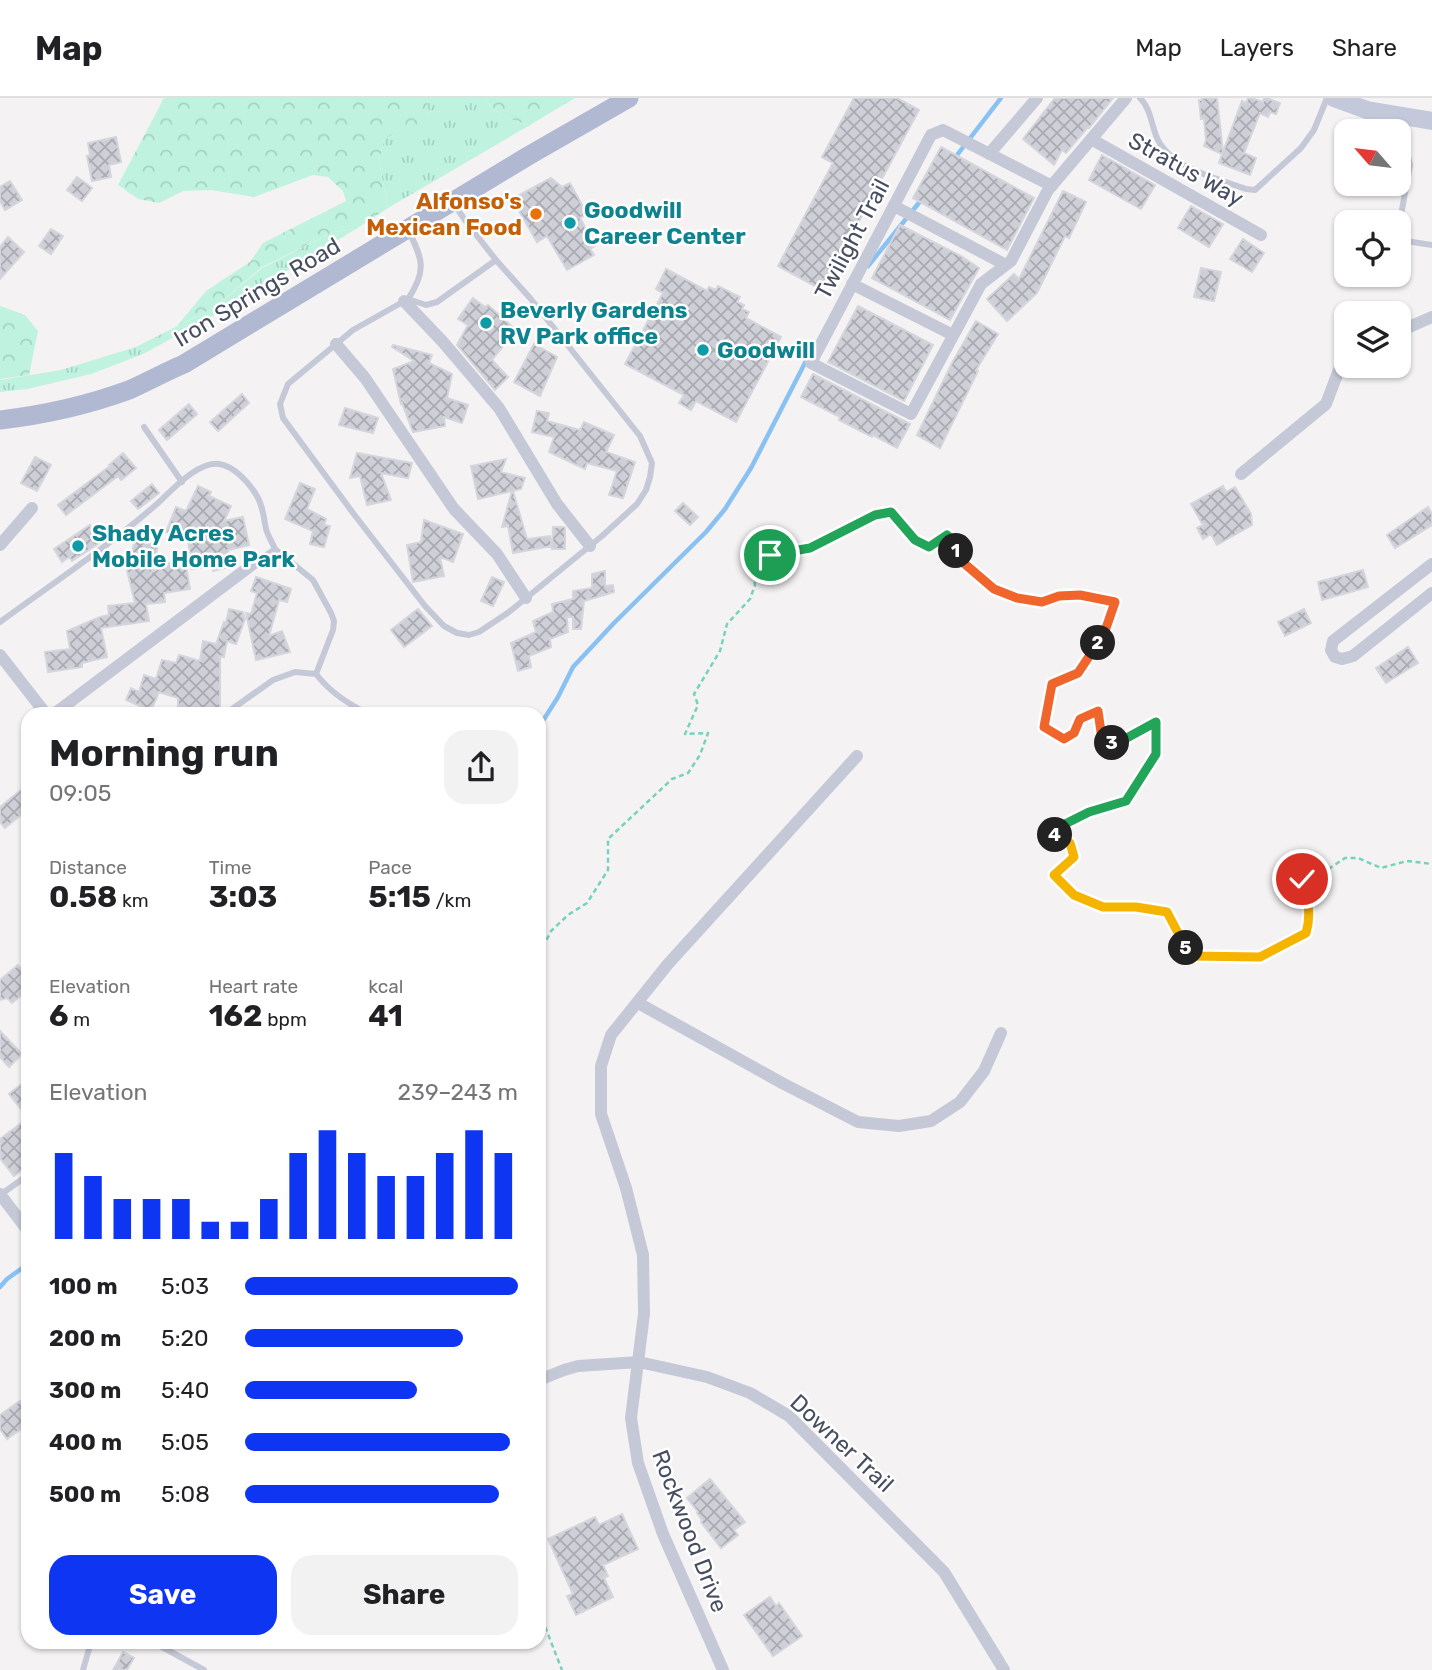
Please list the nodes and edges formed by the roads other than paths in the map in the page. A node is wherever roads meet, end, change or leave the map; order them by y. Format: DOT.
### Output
graph roads {
  1 [pos="629,98"];
  2 [pos="1037,98"];
  3 [pos="1126,98"];
  4 [pos="1140,98"];
  5 [pos="1327,98"];
  6 [pos="1334,98"];
  7 [pos="1403,116"];
  8 [pos="1432,121"];
  9 [pos="1091,139"];
  10 [pos="989,153"];
  11 [pos="1052,186"];
  12 [pos="453,202"];
  13 [pos="894,206"];
  14 [pos="408,229"];
  15 [pos="1261,235"];
  16 [pos="1432,245"];
  17 [pos="496,260"];
  18 [pos="1006,265"];
  19 [pos="852,284"];
  20 [pos="406,300"];
  21 [pos="1432,317"];
  22 [pos="1411,326"];
  23 [pos="953,335"];
  24 [pos="336,344"];
  25 [pos="1336,378"];
  26 [pos="0,420"];
  27 [pos="144,427"];
  28 [pos="1241,474"];
  29 [pos="182,482"];
  30 [pos="32,508"];
  31 [pos="0,545"];
  32 [pos="590,546"];
  33 [pos="275,549"];
  34 [pos="253,564"];
  35 [pos="1432,564"];
  36 [pos="1432,593"];
  37 [pos="526,598"];
  38 [pos="0,622"];
  39 [pos="0,655"];
  40 [pos="316,674"];
  41 [pos="41,707"];
  42 [pos="63,707"];
  43 [pos="235,707"];
  44 [pos="356,707"];
  45 [pos="857,756"];
  46 [pos="638,1003"];
  47 [pos="1001,1033"];
  48 [pos="21,1180"];
  49 [pos="0,1195"];
  50 [pos="21,1222"];
  51 [pos="639,1362"];
  52 [pos="546,1377"];
  53 [pos="89,1649"];
  54 [pos="166,1649"];
  55 [pos="83,1670"];
  56 [pos="204,1670"];
  57 [pos="723,1670"];
  58 [pos="1004,1670"];
  1 -- 12 [label="main road, Iron Springs Road"];
  2 -- 10 [label="street"];
  3 -- 9 [label="street"];
  4 -- 5 [label="lane"];
  6 -- 7 [label="street"];
  7 -- 8 [label="street"];
  7 -- 16 [label="lane"];
  9 -- 11 [label="street"];
  9 -- 15 [label="street, Stratus Way"];
  10 -- 11 [label="street"];
  10 -- 13 [label="street, Twilight Trail"];
  11 -- 18 [label="street"];
  12 -- 14 [label="main road, Iron Springs Road"];
  12 -- 17 [label="lane"];
  13 -- 18 [label="street"];
  13 -- 19 [label="street, Twilight Trail"];
  14 -- 20 [label="lane"];
  14 -- 26 [label="main road, Iron Springs Road"];
  17 -- 20 [label="lane"];
  17 -- 32 [label="lane"];
  18 -- 23 [label="street"];
  19 -- 23 [label="street"];
  19 -- 23 [label="street, Twilight Trail"];
  20 -- 24 [label="lane"];
  20 -- 32 [label="street"];
  21 -- 22 [label="street"];
  24 -- 37 [label="street"];
  24 -- 37 [label="lane"];
  25 -- 28 [label="street"];
  27 -- 29 [label="lane"];
  29 -- 33 [label="lane"];
  29 -- 38 [label="lane"];
  30 -- 31 [label="street"];
  32 -- 37 [label="lane"];
  33 -- 34 [label="lane"];
  33 -- 40 [label="lane"];
  34 -- 42 [label="street"];
  35 -- 36 [label="street"];
  39 -- 41 [label="street"];
  40 -- 43 [label="lane"];
  40 -- 44 [label="lane"];
  45 -- 46 [label="street, Rockwood Drive"];
  46 -- 47 [label="street"];
  46 -- 51 [label="street, Rockwood Drive"];
  48 -- 49 [label="lane"];
  49 -- 50 [label="street"];
  51 -- 52 [label="street, Downer Trail"];
  51 -- 57 [label="street, Rockwood Drive"];
  51 -- 58 [label="street, Downer Trail"];
  53 -- 55 [label="lane"];
  54 -- 56 [label="lane"];
}
